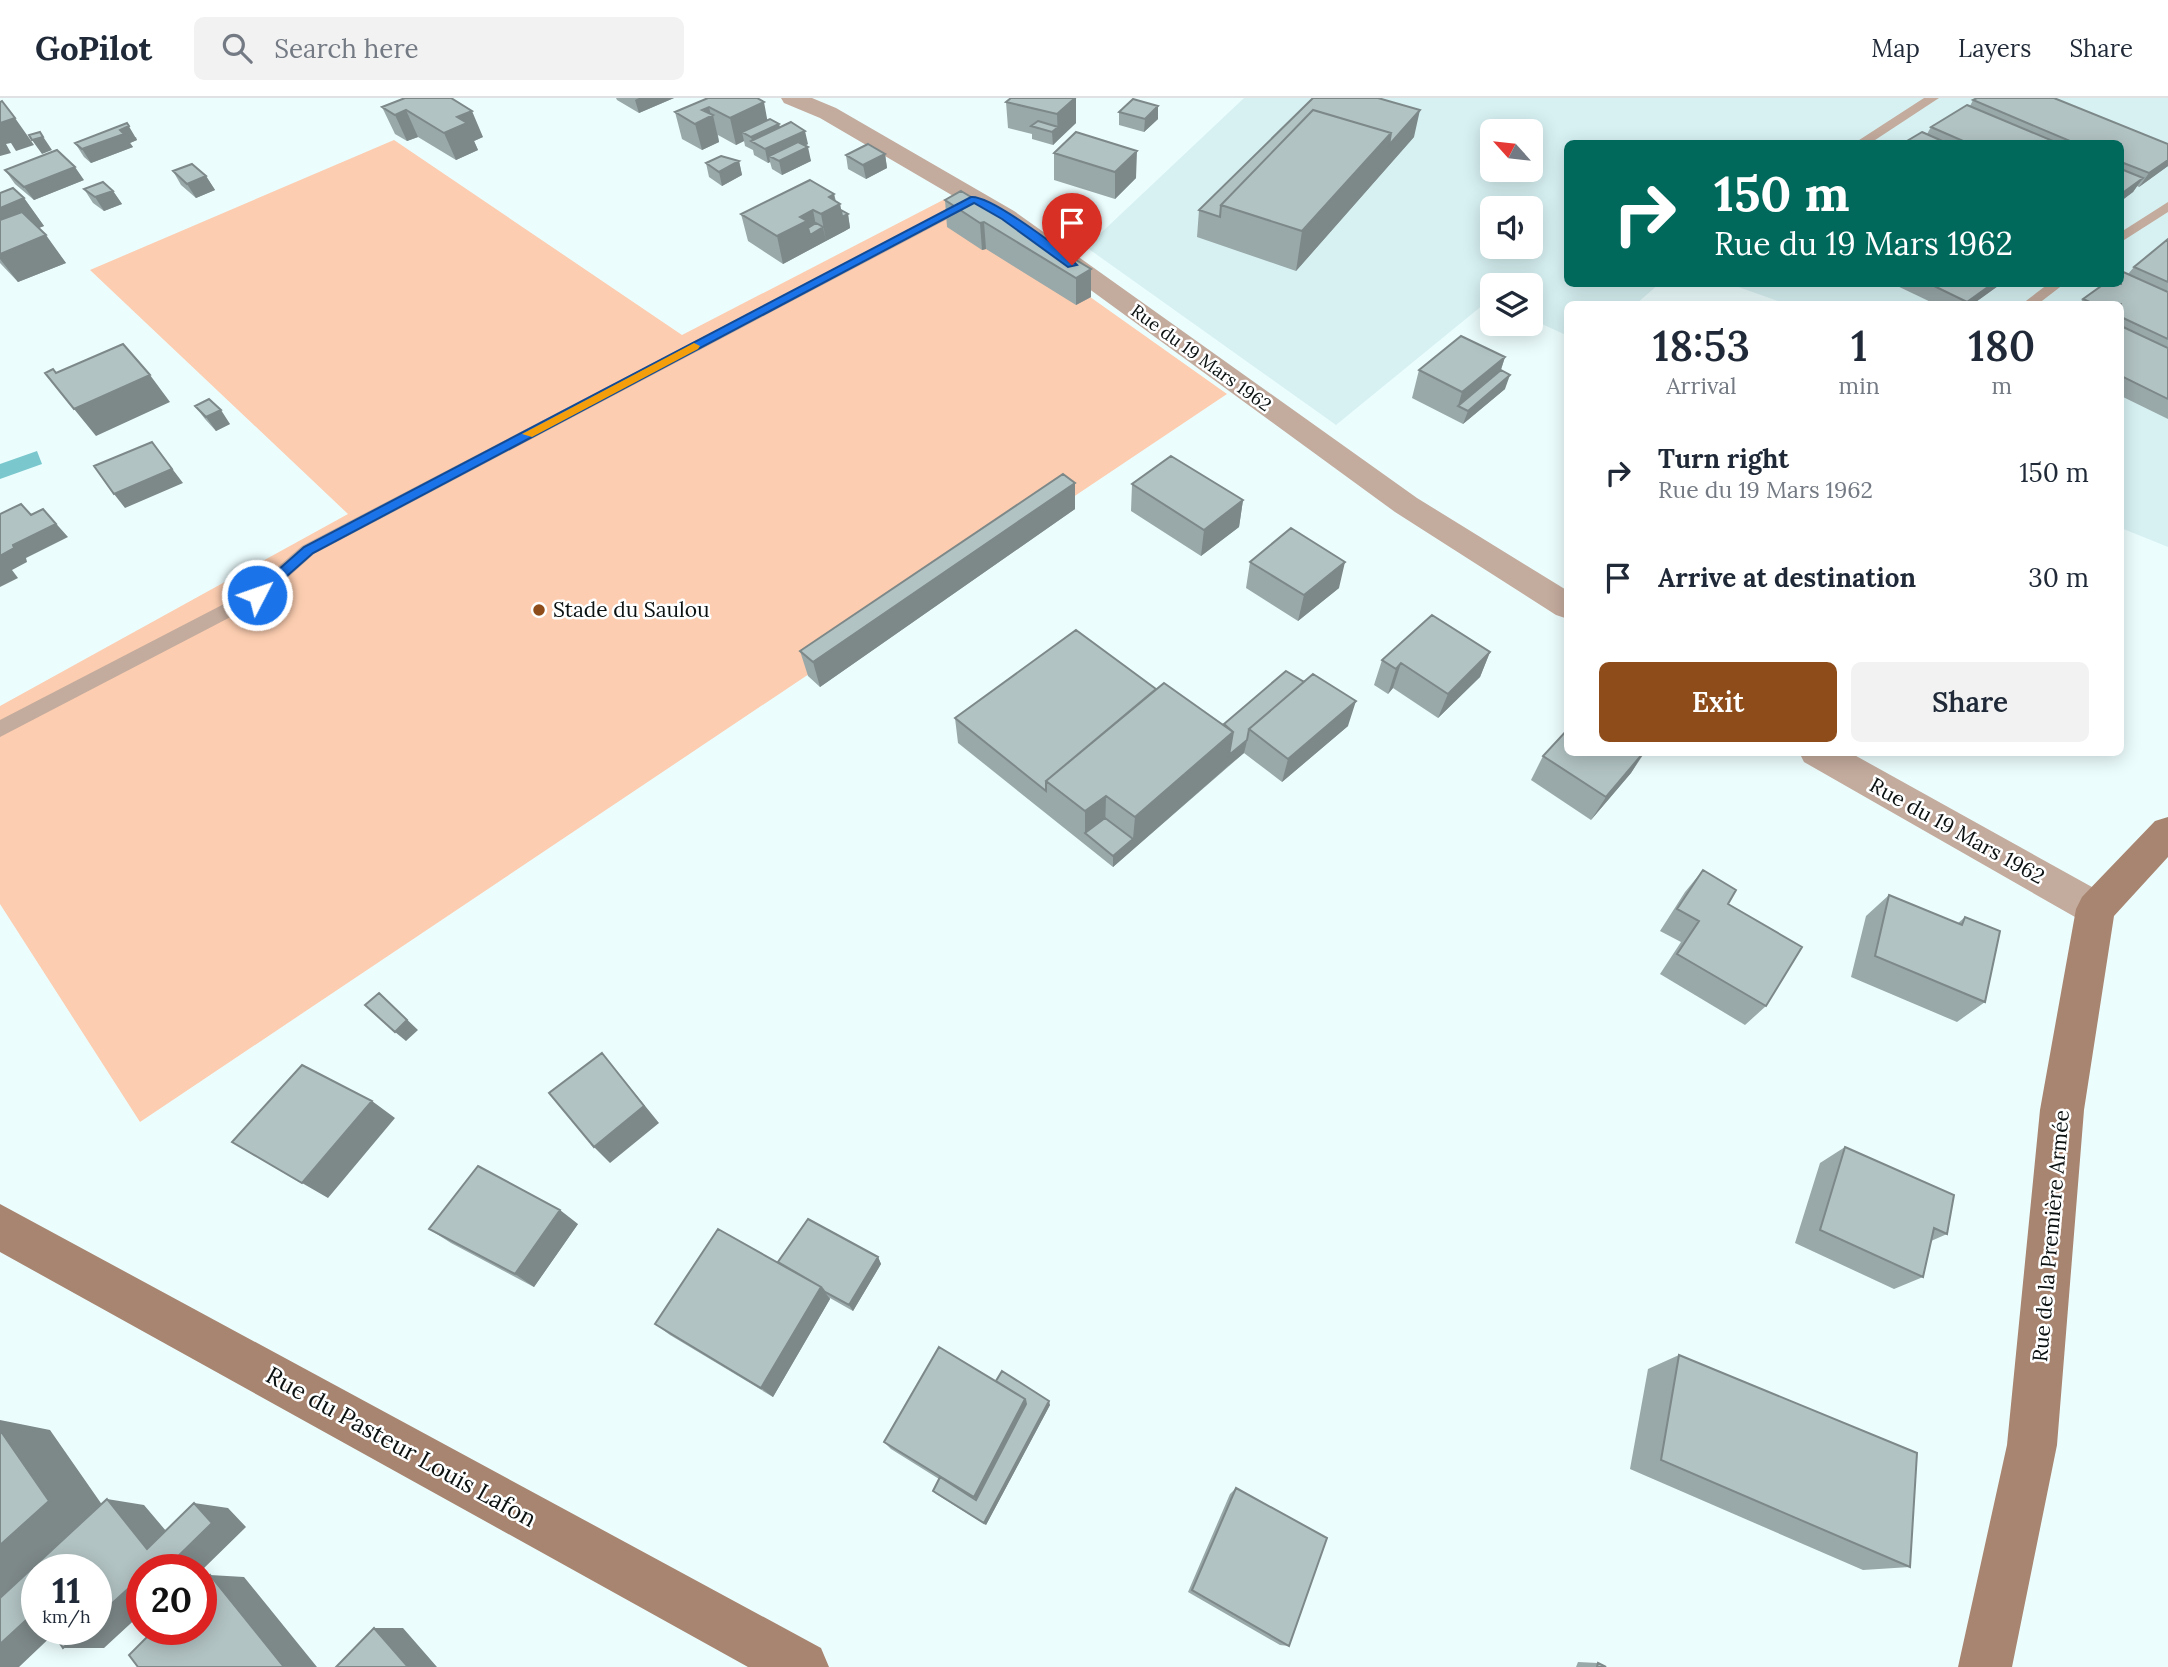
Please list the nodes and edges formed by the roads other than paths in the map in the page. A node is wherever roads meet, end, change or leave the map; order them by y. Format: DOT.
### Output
graph roads {
  1 [pos="792,98"];
  2 [pos="1933,98"];
  3 [pos="1865,140"];
  4 [pos="974,199"];
  5 [pos="2168,206"];
  6 [pos="2124,236"];
  7 [pos="2053,287"];
  8 [pos="2033,301"];
  9 [pos="1564,604"];
  10 [pos="0,729"];
  11 [pos="1824,756"];
  12 [pos="2168,832"];
  13 [pos="2096,909"];
  14 [pos="0,1227"];
  15 [pos="802,1667"];
  16 [pos="1985,1667"];
  1 -- 4 [label="street, Rue du 19 Mars 1962"];
  2 -- 3 [label="lane"];
  4 -- 9 [label="street, Rue du 19 Mars 1962"];
  4 -- 10 [label="lane"];
  5 -- 6 [label="lane"];
  7 -- 8 [label="lane"];
  11 -- 13 [label="street, Rue du 19 Mars 1962"];
  12 -- 13 [label="street"];
  13 -- 16 [label="street, Rue de la Première Armée"];
  14 -- 15 [label="street, Rue du Pasteur Louis Lafon"];
}
